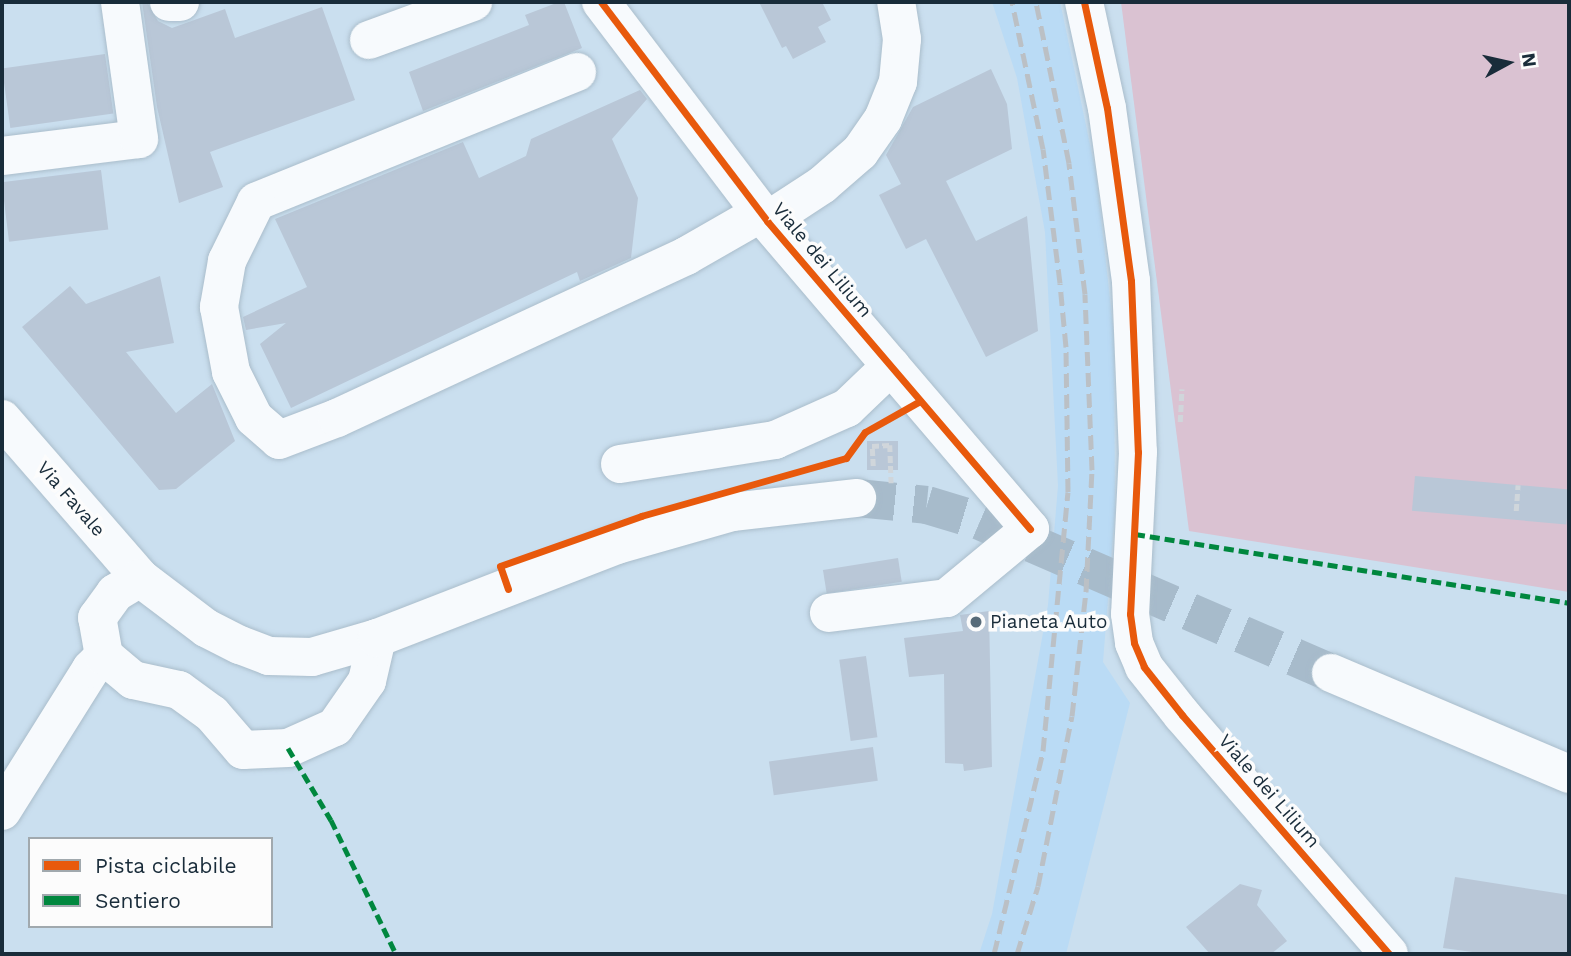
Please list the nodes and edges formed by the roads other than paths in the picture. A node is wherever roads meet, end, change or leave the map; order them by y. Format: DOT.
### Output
graph roads {
  1 [pos="120,2"];
  2 [pos="169,2"];
  3 [pos="180,2"];
  4 [pos="472,2"];
  5 [pos="601,2"];
  6 [pos="896,2"];
  7 [pos="1084,2"];
  8 [pos="369,40"];
  9 [pos="577,72"];
  10 [pos="2,156"];
  11 [pos="764,217"];
  12 [pos="891,366"];
  13 [pos="2,419"];
  14 [pos="621,464"];
  15 [pos="865,483"];
  16 [pos="140,578"];
  17 [pos="829,614"];
  18 [pos="377,638"];
  19 [pos="104,656"];
  20 [pos="1331,673"];
  21 [pos="1569,774"];
  22 [pos="2,811"];
  23 [pos="1389,954"];
  1 -- 10 [label="street"];
  2 -- 3 [label="street"];
  4 -- 8 [label="street"];
  5 -- 11 [label="street, Viale dei Lilium"];
  6 -- 11 [label="street"];
  7 -- 23 [label="street, Viale dei Lilium"];
  9 -- 11 [label="street"];
  11 -- 12 [label="street, Viale dei Lilium"];
  12 -- 14 [label="street"];
  12 -- 17 [label="street, Viale dei Lilium"];
  13 -- 16 [label="street, Via Favale"];
  15 -- 18 [label="street, Via Favale"];
  16 -- 18 [label="street, Via Favale"];
  16 -- 19 [label="street"];
  18 -- 19 [label="street"];
  19 -- 22 [label="street"];
  20 -- 21 [label="street"];
}
